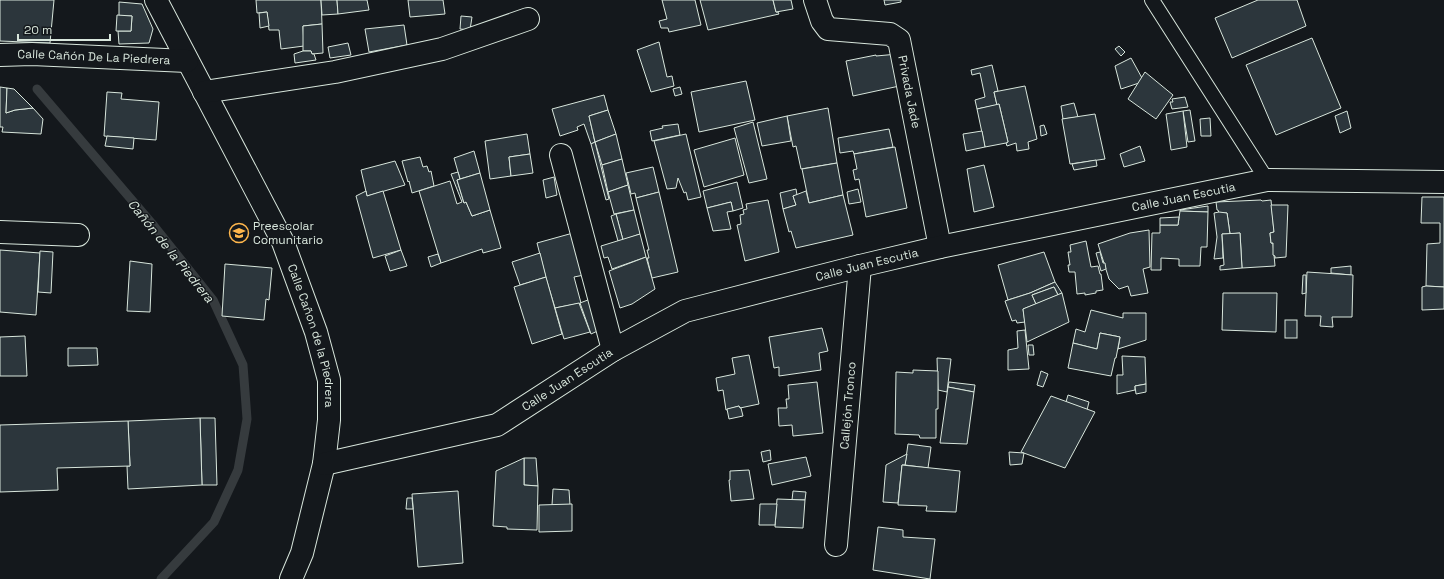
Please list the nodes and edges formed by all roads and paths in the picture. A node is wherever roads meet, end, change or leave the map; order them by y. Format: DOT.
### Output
graph roads {
  1 [pos="156,0"];
  2 [pos="815,0"];
  3 [pos="1152,0"];
  4 [pos="528,19"];
  5 [pos="0,56"];
  6 [pos="187,60"];
  7 [pos="204,92"];
  8 [pos="561,155"];
  9 [pos="1267,180"];
  10 [pos="1444,182"];
  11 [pos="0,232"];
  12 [pos="78,235"];
  13 [pos="940,247"];
  14 [pos="860,266"];
  15 [pos="613,350"];
  16 [pos="324,464"];
  17 [pos="836,545"];
  18 [pos="291,579"];
  1 -- 6 [label="street, Calle Cañon de la Piedrera"];
  2 -- 13 [label="street, Privada Jade"];
  3 -- 9 [label="lane"];
  4 -- 7 [label="street"];
  5 -- 6 [label="street, Calle Cañón De La Piedrera"];
  6 -- 7 [label="street, Calle Cañon de la Piedrera"];
  7 -- 16 [label="street, Calle Cañon de la Piedrera"];
  8 -- 15 [label="street"];
  9 -- 10 [label="street, Calle Juan Escutia"];
  9 -- 13 [label="street, Calle Juan Escutia"];
  11 -- 12 [label="street"];
  13 -- 14 [label="street, Calle Juan Escutia"];
  14 -- 15 [label="street, Calle Juan Escutia"];
  14 -- 17 [label="street, Callejón Tronco"];
  15 -- 16 [label="street, Calle Juan Escutia"];
  16 -- 18 [label="street, Calle Cañon de la Piedrera"];
}
